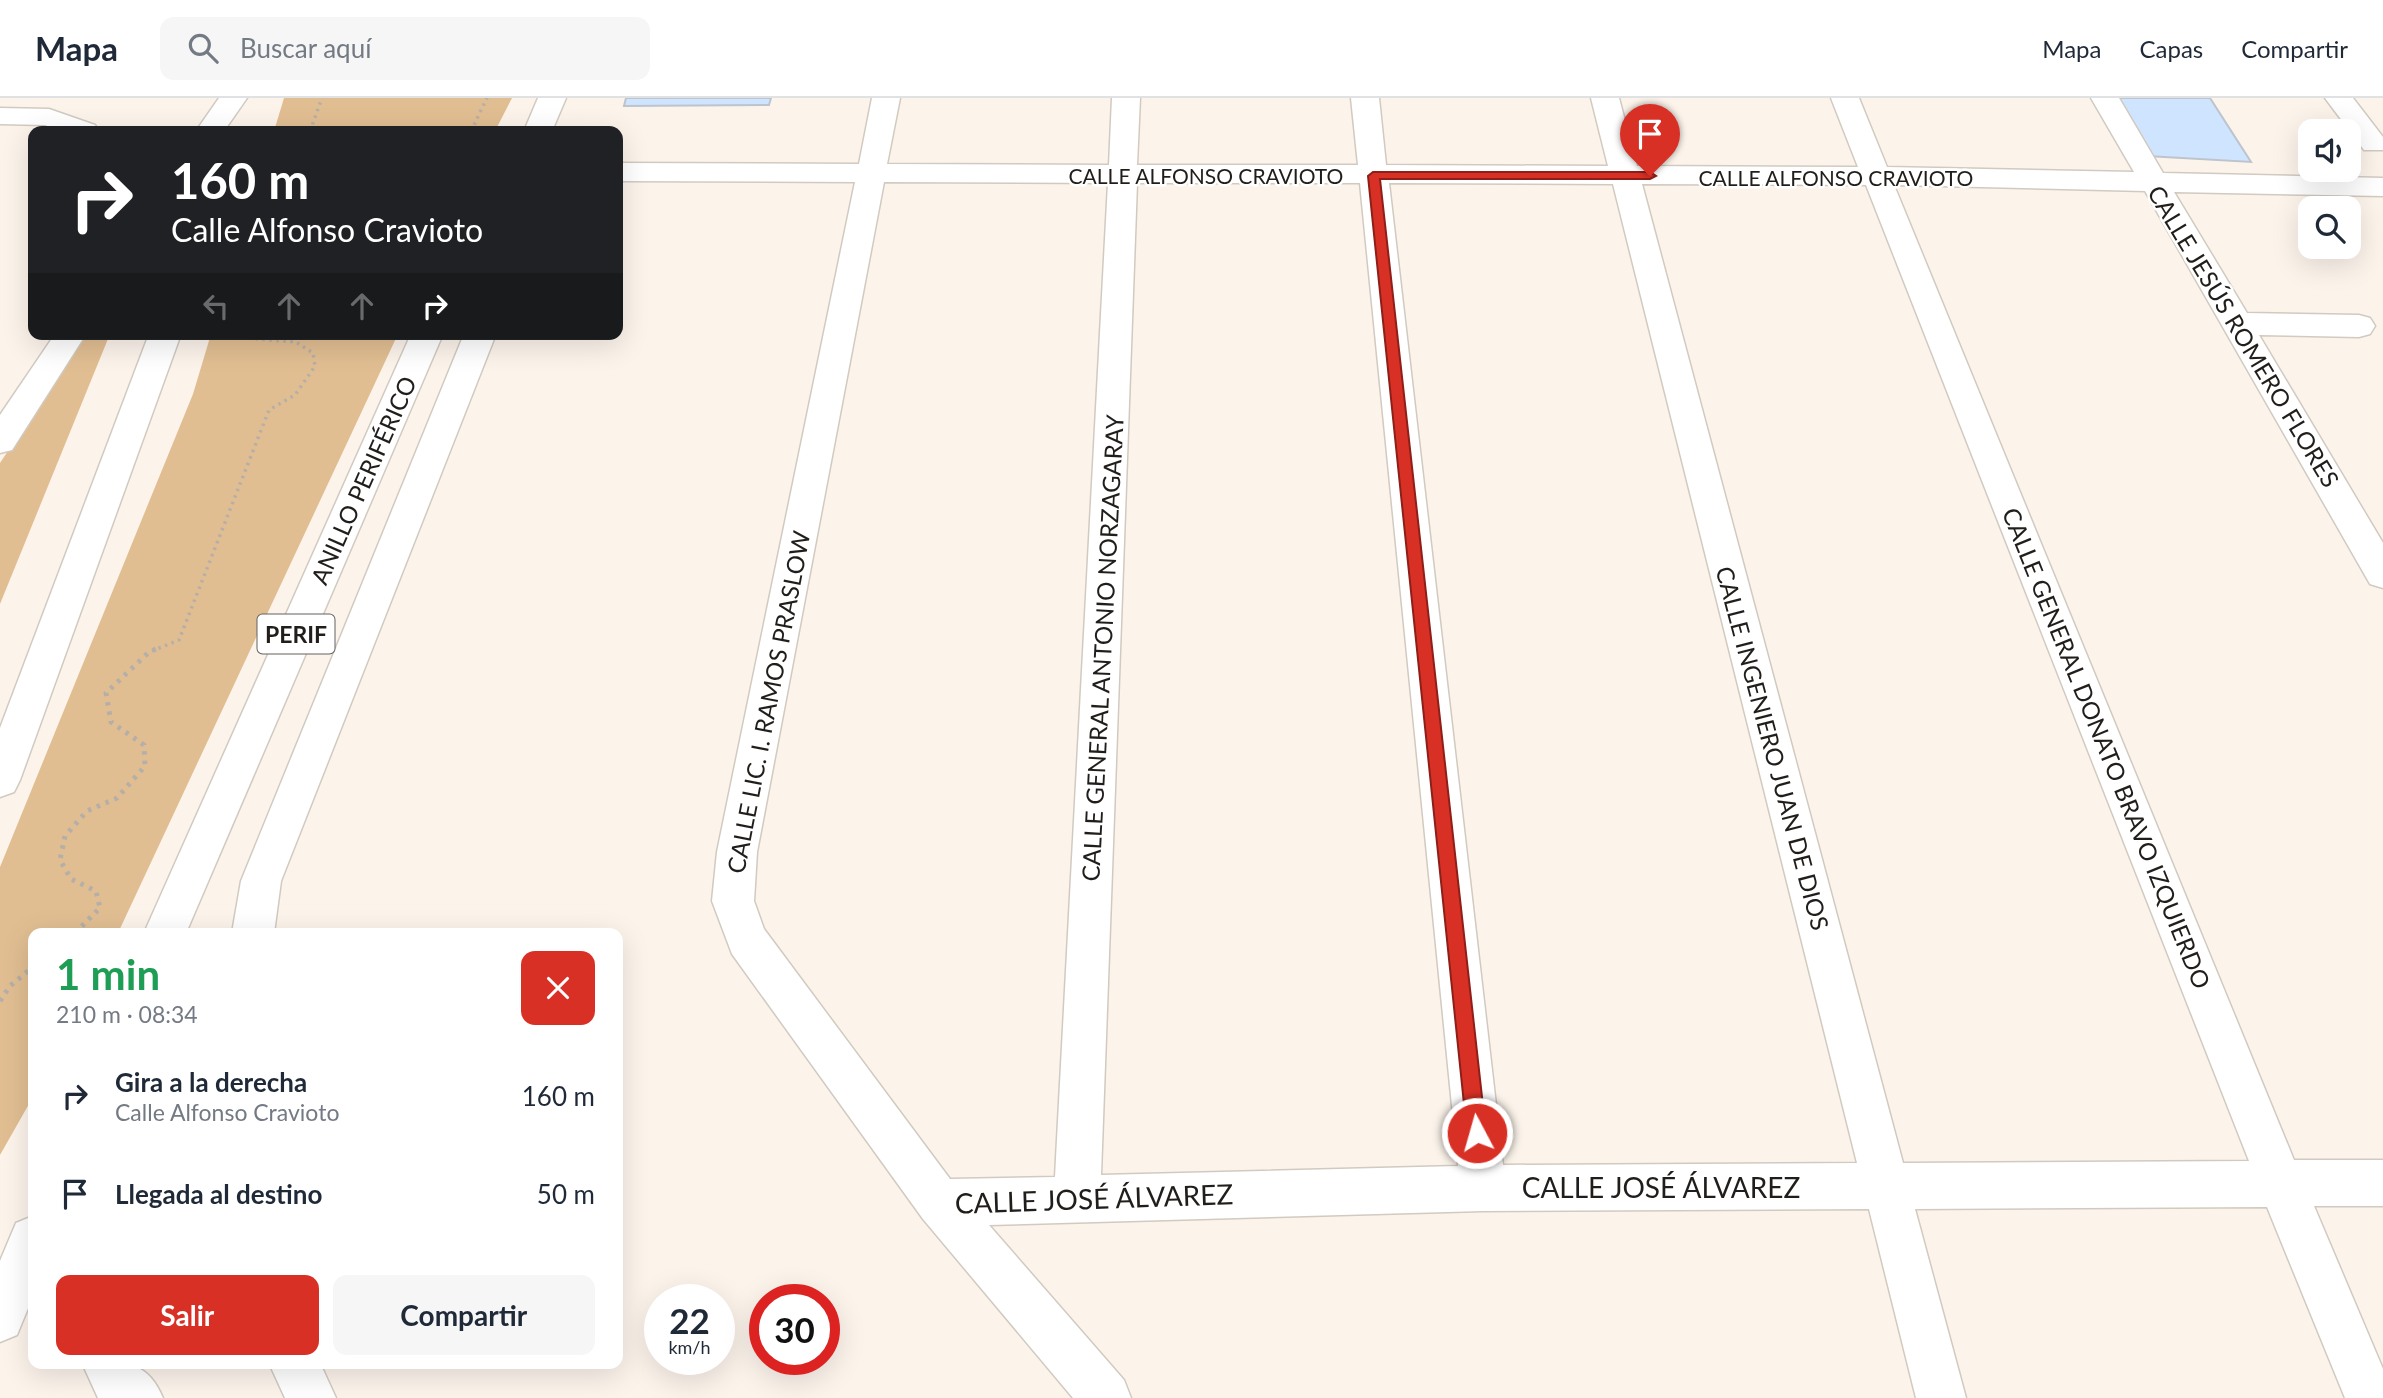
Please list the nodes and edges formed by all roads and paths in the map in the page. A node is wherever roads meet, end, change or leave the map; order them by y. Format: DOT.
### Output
graph roads {
  1 [pos="233,98"];
  2 [pos="251,98"];
  3 [pos="322,98"];
  4 [pos="487,98"];
  5 [pos="552,98"];
  6 [pos="886,98"];
  7 [pos="1126,98"];
  8 [pos="1365,98"];
  9 [pos="1605,98"];
  10 [pos="1846,98"];
  11 [pos="2105,98"];
  12 [pos="2339,98"];
  13 [pos="0,116"];
  14 [pos="72,126"];
  15 [pos="213,126"];
  16 [pos="241,126"];
  17 [pos="312,126"];
  18 [pos="473,126"];
  19 [pos="540,126"];
  20 [pos="2374,144"];
  21 [pos="623,172"];
  22 [pos="871,174"];
  23 [pos="1123,175"];
  24 [pos="1373,176"];
  25 [pos="1625,176"];
  26 [pos="1879,176"];
  27 [pos="2152,181"];
  28 [pos="2383,187"];
  29 [pos="2237,324"];
  30 [pos="2359,326"];
  31 [pos="67,340"];
  32 [pos="163,340"];
  33 [pos="270,340"];
  34 [pos="424,340"];
  35 [pos="478,340"];
  36 [pos="0,441"];
  37 [pos="2380,563"];
  38 [pos="0,780"];
  39 [pos="261,881"];
  40 [pos="80,928"];
  41 [pos="167,928"];
  42 [pos="242,928"];
  43 [pos="254,928"];
  44 [pos="28,971"];
  45 [pos="0,1001"];
  46 [pos="2280,1182"];
  47 [pos="2383,1182"];
  48 [pos="1887,1186"];
  49 [pos="1483,1188"];
  50 [pos="1077,1198"];
  51 [pos="939,1203"];
  52 [pos="28,1252"];
  53 [pos="0,1318"];
  54 [pos="109,1369"];
  55 [pos="297,1369"];
  56 [pos="138,1398"];
  57 [pos="311,1398"];
  58 [pos="1106,1398"];
  59 [pos="1941,1398"];
  60 [pos="2370,1398"];
  1 -- 15 [label="street"];
  2 -- 16 [label="street"];
  3 -- 17 [label="path"];
  4 -- 18 [label="path"];
  5 -- 19 [label="street"];
  6 -- 22 [label="street, CALLE LIC. I. RAMOS PRASLOW"];
  7 -- 23 [label="street, CALLE GENERAL ANTONIO NORZAGARAY"];
  8 -- 24 [label="street"];
  9 -- 25 [label="street, CALLE INGENIERO JUAN DE DIOS"];
  10 -- 26 [label="street, CALLE GENERAL DONATO BRAVO IZQUIERDO"];
  11 -- 27 [label="street, CALLE JESÚS ROMERO FLORES"];
  12 -- 20 [label="street"];
  13 -- 14 [label="street"];
  21 -- 22 [label="street, CALLE ALFONSO CRAVIOTO"];
  22 -- 23 [label="street, CALLE ALFONSO CRAVIOTO"];
  22 -- 51 [label="street, CALLE LIC. I. RAMOS PRASLOW"];
  23 -- 24 [label="street, CALLE ALFONSO CRAVIOTO"];
  23 -- 50 [label="street, CALLE GENERAL ANTONIO NORZAGARAY"];
  24 -- 25 [label="street, CALLE ALFONSO CRAVIOTO"];
  24 -- 49 [label="street"];
  25 -- 26 [label="street, CALLE ALFONSO CRAVIOTO"];
  25 -- 48 [label="street, CALLE INGENIERO JUAN DE DIOS"];
  26 -- 27 [label="street, CALLE ALFONSO CRAVIOTO"];
  26 -- 46 [label="street, CALLE GENERAL DONATO BRAVO IZQUIERDO"];
  27 -- 28 [label="street, CALLE ALFONSO CRAVIOTO"];
  27 -- 29 [label="street, CALLE JESÚS ROMERO FLORES"];
  29 -- 30 [label="street"];
  29 -- 37 [label="street, CALLE JESÚS ROMERO FLORES"];
  31 -- 36 [label="street"];
  32 -- 38 [label="street"];
  33 -- 40 [label="path"];
  34 -- 41 [label="street, ANILLO PERIFÉRICO / PERIF"];
  35 -- 39 [label="street"];
  39 -- 42 [label="street"];
  39 -- 43 [label="street"];
  44 -- 45 [label="path"];
  46 -- 47 [label="street, CALLE JOSÉ ÁLVAREZ"];
  46 -- 48 [label="street, CALLE JOSÉ ÁLVAREZ"];
  46 -- 60 [label="street, CALLE GENERAL DONATO BRAVO IZQUIERDO"];
  48 -- 49 [label="street, CALLE JOSÉ ÁLVAREZ"];
  48 -- 59 [label="street, CALLE INGENIERO JUAN DE DIOS"];
  49 -- 50 [label="street, CALLE JOSÉ ÁLVAREZ"];
  50 -- 51 [label="street, CALLE JOSÉ ÁLVAREZ"];
  51 -- 58 [label="street, CALLE LIC. I. RAMOS PRASLOW"];
  52 -- 53 [label="street"];
  54 -- 56 [label="street"];
  55 -- 57 [label="street"];
}
